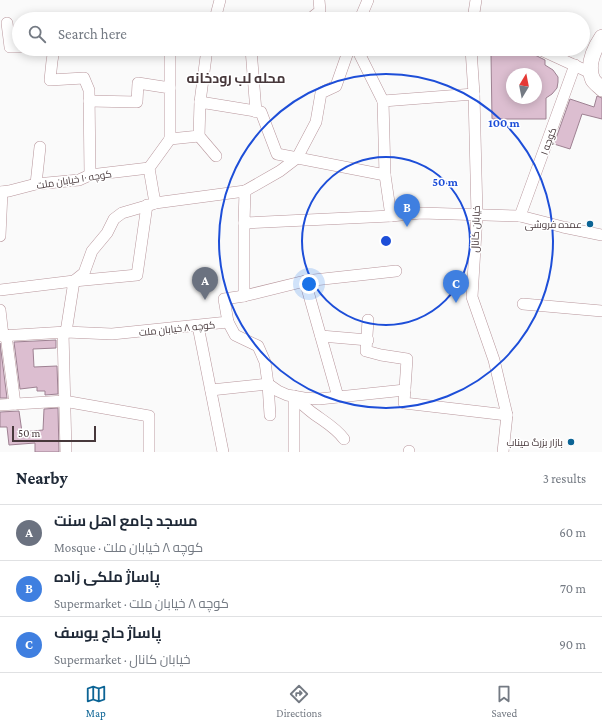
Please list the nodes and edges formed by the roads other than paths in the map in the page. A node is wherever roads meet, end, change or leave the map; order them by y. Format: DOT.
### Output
graph roads {
  1 [pos="220,0"];
  2 [pos="319,0"];
  3 [pos="368,0"];
  4 [pos="476,0"];
  5 [pos="217,12"];
  6 [pos="319,12"];
  7 [pos="363,12"];
  8 [pos="474,12"];
  9 [pos="7,23"];
  10 [pos="602,37"];
  11 [pos="12,48"];
  12 [pos="53,56"];
  13 [pos="170,56"];
  14 [pos="206,56"];
  15 [pos="252,56"];
  16 [pos="347,56"];
  17 [pos="360,56"];
  18 [pos="471,56"];
  19 [pos="555,56"];
  20 [pos="575,65"];
  21 [pos="591,73"];
  22 [pos="170,88"];
  23 [pos="602,89"];
  24 [pos="474,94"];
  25 [pos="89,101"];
  26 [pos="383,101"];
  27 [pos="200,102"];
  28 [pos="256,112"];
  29 [pos="199,136"];
  30 [pos="170,139"];
  31 [pos="40,147"];
  32 [pos="216,156"];
  33 [pos="296,158"];
  34 [pos="149,168"];
  35 [pos="384,175"];
  36 [pos="90,176"];
  37 [pos="36,184"];
  38 [pos="244,191"];
  39 [pos="1,192"];
  40 [pos="151,204"];
  41 [pos="476,215"];
  42 [pos="390,216"];
  43 [pos="520,216"];
  44 [pos="244,223"];
  45 [pos="602,235"];
  46 [pos="0,236"];
  47 [pos="396,271"];
  48 [pos="74,281"];
  49 [pos="305,281"];
  50 [pos="0,290"];
  51 [pos="244,296"];
  52 [pos="523,304"];
  53 [pos="0,310"];
  54 [pos="602,311"];
  55 [pos="368,320"];
  56 [pos="228,322"];
  57 [pos="198,326"];
  58 [pos="64,332"];
  59 [pos="3,336"];
  60 [pos="321,336"];
  61 [pos="368,340"];
  62 [pos="268,384"];
  63 [pos="211,390"];
  64 [pos="405,390"];
  65 [pos="294,396"];
  66 [pos="338,397"];
  67 [pos="64,401"];
  68 [pos="14,404"];
  69 [pos="0,405"];
  70 [pos="270,415"];
  71 [pos="507,415"];
  72 [pos="344,440"];
  73 [pos="66,452"];
  74 [pos="149,452"];
  75 [pos="223,452"];
  76 [pos="294,452"];
  77 [pos="503,452"];
  1 -- 5 [label="street"];
  2 -- 6 [label="street"];
  3 -- 7 [label="street"];
  4 -- 8 [label="street"];
  9 -- 11 [label="street"];
  10 -- 21 [label="main road"];
  12 -- 25 [label="street"];
  13 -- 22 [label="street"];
  14 -- 27 [label="street"];
  15 -- 28 [label="street"];
  16 -- 33 [label="street"];
  17 -- 26 [label="street"];
  18 -- 24 [label="street, خیابان کانال"];
  19 -- 20 [label="street"];
  20 -- 21 [label="street"];
  20 -- 43 [label="street, کوچه ۱"];
  21 -- 23 [label="main road"];
  22 -- 25 [label="street"];
  22 -- 30 [label="street"];
  24 -- 26 [label="street"];
  24 -- 41 [label="street, خیابان کانال"];
  25 -- 36 [label="street"];
  26 -- 35 [label="street"];
  27 -- 28 [label="street"];
  27 -- 29 [label="street"];
  28 -- 33 [label="street"];
  29 -- 30 [label="street"];
  29 -- 32 [label="street"];
  30 -- 34 [label="street"];
  31 -- 37 [label="street"];
  33 -- 35 [label="street"];
  33 -- 38 [label="street"];
  34 -- 36 [label="street, کوچه ۱۰ خیابان ملت"];
  34 -- 40 [label="street"];
  35 -- 42 [label="street"];
  36 -- 37 [label="street, کوچه ۱۰ خیابان ملت"];
  37 -- 39 [label="street, کوچه ۱۰ خیابان ملت"];
  38 -- 40 [label="street"];
  38 -- 44 [label="street"];
  39 -- 46 [label="street"];
  40 -- 48 [label="street"];
  40 -- 48 [label="street"];
  41 -- 42 [label="street"];
  41 -- 43 [label="street"];
  41 -- 71 [label="street, خیابان کانال"];
  42 -- 44 [label="street"];
  43 -- 45 [label="street"];
  44 -- 51 [label="street"];
  47 -- 49 [label="street, کوچه ۸ خیابان ملت"];
  48 -- 50 [label="street"];
  48 -- 58 [label="street"];
  49 -- 51 [label="street, کوچه ۸ خیابان ملت"];
  49 -- 60 [label="street"];
  51 -- 56 [label="street, کوچه ۸ خیابان ملت"];
  52 -- 54 [label="street"];
  53 -- 59 [label="street"];
  55 -- 61 [label="street"];
  56 -- 57 [label="street, کوچه ۸ خیابان ملت"];
  56 -- 62 [label="street"];
  57 -- 58 [label="street, کوچه ۸ خیابان ملت"];
  57 -- 63 [label="street"];
  58 -- 59 [label="street, کوچه ۸ خیابان ملت"];
  58 -- 67 [label="street"];
  59 -- 68 [label="street"];
  60 -- 61 [label="street"];
  60 -- 66 [label="street"];
  61 -- 64 [label="street"];
  62 -- 63 [label="street"];
  62 -- 65 [label="street"];
  62 -- 70 [label="street"];
  63 -- 75 [label="street"];
  64 -- 66 [label="street"];
  64 -- 71 [label="street"];
  65 -- 66 [label="street"];
  65 -- 72 [label="street"];
  65 -- 76 [label="street"];
  67 -- 68 [label="street"];
  67 -- 73 [label="street"];
  67 -- 74 [label="street"];
  68 -- 69 [label="street"];
  71 -- 77 [label="street, خیابان کانال"];
}
